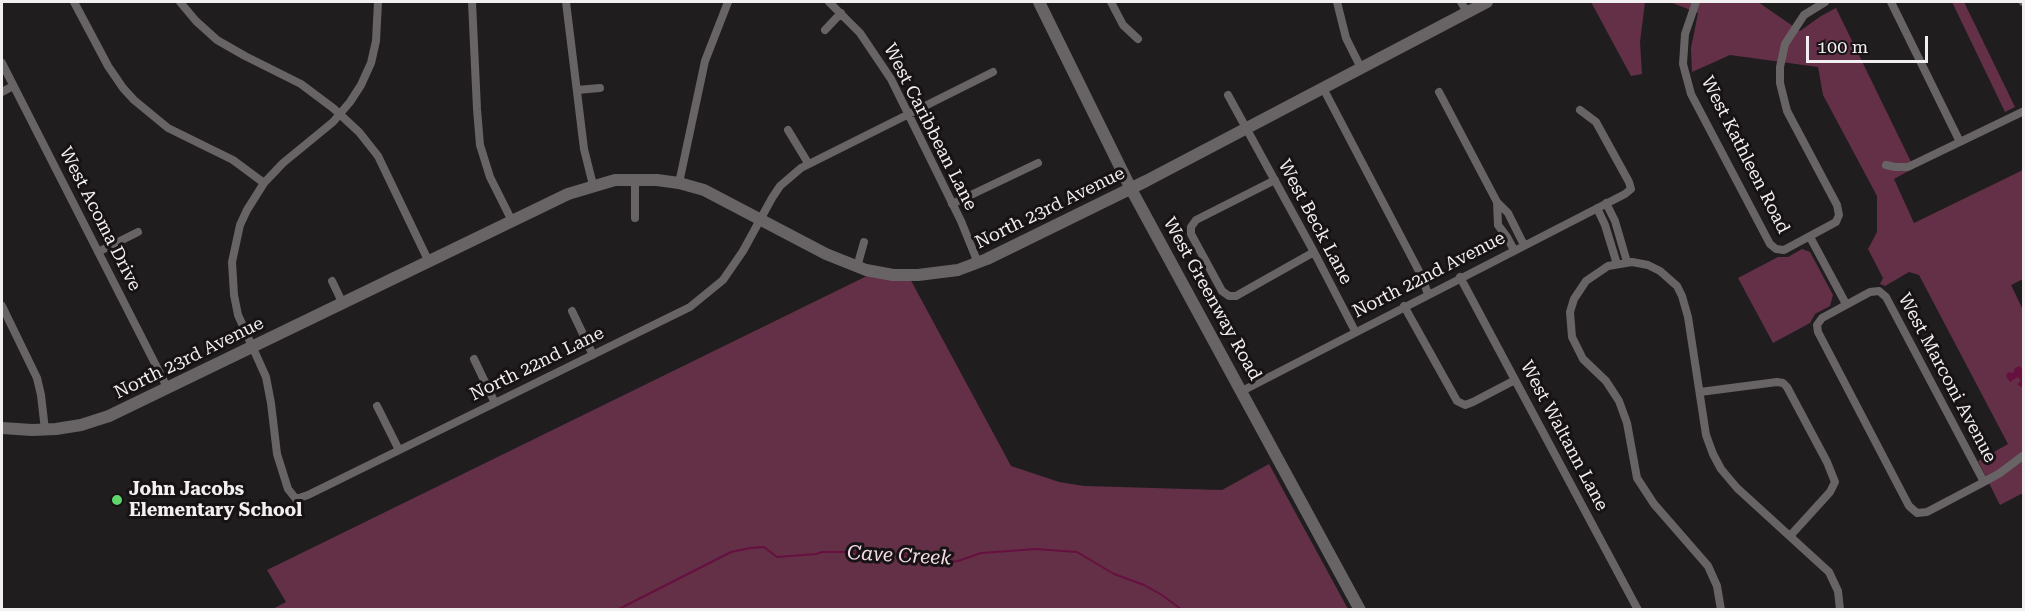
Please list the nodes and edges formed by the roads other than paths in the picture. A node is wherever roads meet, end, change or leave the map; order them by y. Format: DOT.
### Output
graph roads {
  1 [pos="74,2"];
  2 [pos="180,2"];
  3 [pos="378,2"];
  4 [pos="472,2"];
  5 [pos="566,2"];
  6 [pos="728,2"];
  7 [pos="829,2"];
  8 [pos="1039,2"];
  9 [pos="1111,2"];
  10 [pos="1337,2"];
  11 [pos="1487,2"];
  12 [pos="1826,2"];
  13 [pos="1891,2"];
  14 [pos="1695,4"];
  15 [pos="1464,7"];
  16 [pos="841,13"];
  17 [pos="825,30"];
  18 [pos="1138,39"];
  19 [pos="2,63"];
  20 [pos="1361,68"];
  21 [pos="993,72"];
  22 [pos="13,86"];
  23 [pos="600,88"];
  24 [pos="1323,88"];
  25 [pos="577,90"];
  26 [pos="2,92"];
  27 [pos="1439,92"];
  28 [pos="1228,95"];
  29 [pos="1580,110"];
  30 [pos="2024,111"];
  31 [pos="909,113"];
  32 [pos="340,115"];
  33 [pos="1246,128"];
  34 [pos="788,130"];
  35 [pos="1960,142"];
  36 [pos="808,163"];
  37 [pos="1038,163"];
  38 [pos="1886,165"];
  39 [pos="635,179"];
  40 [pos="1275,180"];
  41 [pos="264,183"];
  42 [pos="679,183"];
  43 [pos="593,185"];
  44 [pos="1131,189"];
  45 [pos="1497,202"];
  46 [pos="1606,203"];
  47 [pos="952,204"];
  48 [pos="1597,208"];
  49 [pos="635,218"];
  50 [pos="1511,218"];
  51 [pos="760,219"];
  52 [pos="512,221"];
  53 [pos="1498,225"];
  54 [pos="1618,231"];
  55 [pos="138,232"];
  56 [pos="1608,235"];
  57 [pos="1810,237"];
  58 [pos="864,242"];
  59 [pos="1524,245"];
  60 [pos="1514,250"];
  61 [pos="98,252"];
  62 [pos="1314,252"];
  63 [pos="429,262"];
  64 [pos="978,263"];
  65 [pos="1622,263"];
  66 [pos="857,267"];
  67 [pos="1460,277"];
  68 [pos="332,281"];
  69 [pos="1428,294"];
  70 [pos="343,304"];
  71 [pos="1846,304"];
  72 [pos="2,306"];
  73 [pos="1404,306"];
  74 [pos="572,311"];
  75 [pos="1355,332"];
  76 [pos="253,348"];
  77 [pos="592,355"];
  78 [pos="474,359"];
  79 [pos="1515,380"];
  80 [pos="168,389"];
  81 [pos="1242,391"];
  82 [pos="1700,392"];
  83 [pos="495,403"];
  84 [pos="377,406"];
  85 [pos="2,428"];
  86 [pos="45,430"];
  87 [pos="399,450"];
  88 [pos="2024,450"];
  89 [pos="2024,455"];
  90 [pos="2014,463"];
  91 [pos="1984,482"];
  92 [pos="1790,536"];
  93 [pos="1360,609"];
  94 [pos="1638,609"];
  95 [pos="1721,609"];
  96 [pos="1840,609"];
  1 -- 41 [label="street"];
  2 -- 32 [label="street"];
  3 -- 32 [label="street"];
  4 -- 52 [label="street"];
  5 -- 25 [label="street"];
  6 -- 42 [label="street"];
  7 -- 16 [label="street, West Caribbean Lane"];
  8 -- 44 [label="street, West Greenway Road"];
  9 -- 18 [label="street"];
  10 -- 20 [label="street"];
  11 -- 15 [label="street, North 23rd Avenue"];
  12 -- 57 [label="street"];
  13 -- 35 [label="street"];
  14 -- 57 [label="street, West Kathleen Road"];
  15 -- 20 [label="street, North 23rd Avenue"];
  16 -- 17 [label="street"];
  16 -- 31 [label="street, West Caribbean Lane"];
  19 -- 22 [label="street, West Acoma Drive"];
  20 -- 24 [label="street, North 23rd Avenue"];
  21 -- 31 [label="street, North 22nd Lane"];
  22 -- 26 [label="street"];
  22 -- 61 [label="street, West Acoma Drive"];
  23 -- 25 [label="street"];
  24 -- 33 [label="street, North 23rd Avenue"];
  24 -- 69 [label="street"];
  25 -- 43 [label="street"];
  27 -- 45 [label="street"];
  28 -- 33 [label="street"];
  29 -- 46 [label="street, North 22nd Avenue"];
  30 -- 35 [label="street"];
  31 -- 36 [label="street, North 22nd Lane"];
  31 -- 47 [label="street, West Caribbean Lane"];
  32 -- 41 [label="street"];
  32 -- 63 [label="street"];
  33 -- 40 [label="street, West Beck Lane"];
  33 -- 44 [label="street, North 23rd Avenue"];
  34 -- 36 [label="street"];
  35 -- 38 [label="street"];
  36 -- 51 [label="street, North 22nd Lane"];
  37 -- 47 [label="street"];
  39 -- 42 [label="street, North 23rd Avenue"];
  39 -- 43 [label="street, North 23rd Avenue"];
  39 -- 49 [label="street"];
  40 -- 62 [label="street, West Beck Lane"];
  40 -- 62 [label="street"];
  41 -- 76 [label="street"];
  42 -- 51 [label="street, North 23rd Avenue"];
  43 -- 52 [label="street, North 23rd Avenue"];
  44 -- 64 [label="street, North 23rd Avenue"];
  44 -- 81 [label="street, West Greenway Road"];
  45 -- 50 [label="street"];
  45 -- 53 [label="street"];
  46 -- 48 [label="street, North 22nd Avenue"];
  46 -- 54 [label="street"];
  47 -- 64 [label="street, West Caribbean Lane"];
  48 -- 56 [label="street"];
  48 -- 59 [label="street, North 22nd Avenue"];
  50 -- 53 [label="street"];
  50 -- 59 [label="street"];
  51 -- 66 [label="street, North 23rd Avenue"];
  51 -- 77 [label="street, North 22nd Lane"];
  52 -- 63 [label="street, North 23rd Avenue"];
  53 -- 60 [label="street"];
  54 -- 56 [label="street"];
  54 -- 65 [label="street"];
  55 -- 61 [label="street"];
  56 -- 65 [label="street"];
  57 -- 71 [label="street, West Kathleen Road"];
  58 -- 66 [label="street"];
  59 -- 60 [label="street, North 22nd Avenue"];
  60 -- 67 [label="street, North 22nd Avenue"];
  61 -- 80 [label="street, West Acoma Drive"];
  62 -- 75 [label="street, West Beck Lane"];
  63 -- 70 [label="street, North 23rd Avenue"];
  64 -- 66 [label="street, North 23rd Avenue"];
  65 -- 82 [label="street"];
  65 -- 95 [label="street"];
  67 -- 69 [label="street, North 22nd Avenue"];
  67 -- 79 [label="street, West Waltann Lane"];
  68 -- 70 [label="street"];
  69 -- 73 [label="street, North 22nd Avenue"];
  70 -- 76 [label="street, North 23rd Avenue"];
  71 -- 91 [label="street, West Marconi Avenue"];
  71 -- 91 [label="street"];
  72 -- 86 [label="street"];
  73 -- 75 [label="street, North 22nd Avenue"];
  73 -- 79 [label="street"];
  74 -- 77 [label="street"];
  75 -- 81 [label="street, North 22nd Avenue"];
  76 -- 80 [label="street, North 23rd Avenue"];
  76 -- 87 [label="street, North 22nd Lane"];
  77 -- 83 [label="street, North 22nd Lane"];
  78 -- 83 [label="street"];
  79 -- 94 [label="street, West Waltann Lane"];
  80 -- 86 [label="street, North 23rd Avenue"];
  81 -- 93 [label="street, West Greenway Road"];
  82 -- 92 [label="street"];
  82 -- 92 [label="street"];
  83 -- 87 [label="street, North 22nd Lane"];
  84 -- 87 [label="street"];
  85 -- 86 [label="street, North 23rd Avenue"];
  88 -- 90 [label="street"];
  89 -- 90 [label="street"];
  90 -- 91 [label="street"];
  92 -- 96 [label="street"];
}
